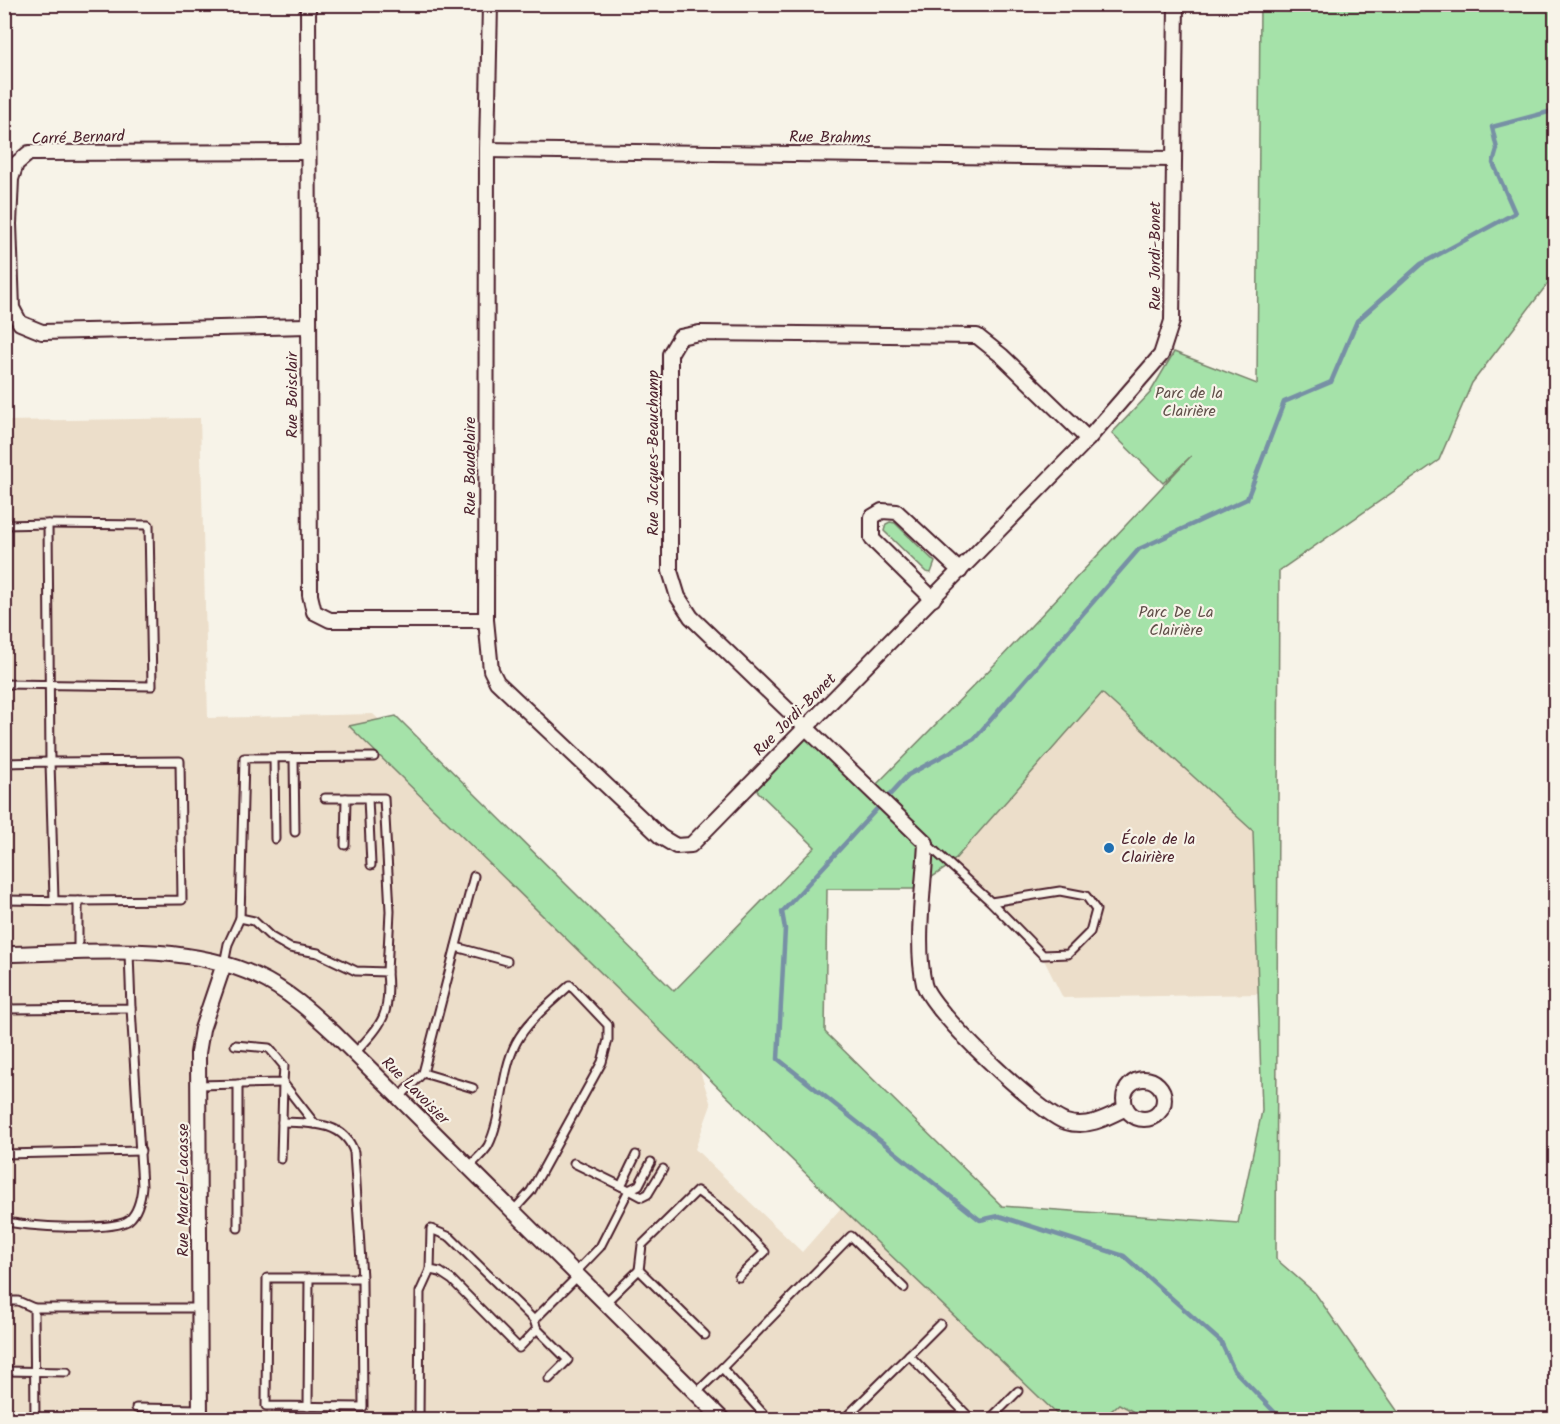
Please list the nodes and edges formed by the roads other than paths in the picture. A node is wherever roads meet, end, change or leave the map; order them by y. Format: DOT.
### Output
graph roads {
  1 [pos="308,4"];
  2 [pos="490,4"];
  3 [pos="1176,4"];
  4 [pos="487,150"];
  5 [pos="308,152"];
  6 [pos="1172,159"];
  7 [pos="308,326"];
  8 [pos="1088,439"];
  9 [pos="48,524"];
  10 [pos="4,525"];
  11 [pos="960,571"];
  12 [pos="933,598"];
  13 [pos="486,620"];
  14 [pos="4,684"];
  15 [pos="51,684"];
  16 [pos="805,728"];
  17 [pos="374,757"];
  18 [pos="274,758"];
  19 [pos="294,758"];
  20 [pos="50,762"];
  21 [pos="4,764"];
  22 [pos="325,798"];
  23 [pos="346,798"];
  24 [pos="368,798"];
  25 [pos="295,832"];
  26 [pos="275,839"];
  27 [pos="926,843"];
  28 [pos="345,845"];
  29 [pos="676,846"];
  30 [pos="371,865"];
  31 [pos="474,876"];
  32 [pos="4,900"];
  33 [pos="54,900"];
  34 [pos="78,901"];
  35 [pos="991,902"];
  36 [pos="240,918"];
  37 [pos="456,947"];
  38 [pos="78,953"];
  39 [pos="129,953"];
  40 [pos="4,954"];
  41 [pos="507,961"];
  42 [pos="224,964"];
  43 [pos="387,972"];
  44 [pos="131,1008"];
  45 [pos="4,1009"];
  46 [pos="235,1045"];
  47 [pos="354,1054"];
  48 [pos="423,1073"];
  49 [pos="283,1083"];
  50 [pos="238,1084"];
  51 [pos="198,1085"];
  52 [pos="473,1088"];
  53 [pos="399,1098"];
  54 [pos="1126,1108"];
  55 [pos="282,1122"];
  56 [pos="315,1124"];
  57 [pos="141,1151"];
  58 [pos="4,1154"];
  59 [pos="636,1155"];
  60 [pos="282,1159"];
  61 [pos="651,1162"];
  62 [pos="574,1163"];
  63 [pos="469,1167"];
  64 [pos="663,1169"];
  65 [pos="621,1186"];
  66 [pos="629,1190"];
  67 [pos="513,1211"];
  68 [pos="4,1221"];
  69 [pos="238,1228"];
  70 [pos="639,1269"];
  71 [pos="430,1270"];
  72 [pos="576,1274"];
  73 [pos="739,1277"];
  74 [pos="309,1278"];
  75 [pos="362,1278"];
  76 [pos="904,1288"];
  77 [pos="4,1301"];
  78 [pos="605,1303"];
  79 [pos="34,1308"];
  80 [pos="200,1308"];
  81 [pos="534,1320"];
  82 [pos="940,1324"];
  83 [pos="537,1329"];
  84 [pos="705,1335"];
  85 [pos="909,1355"];
  86 [pos="722,1368"];
  87 [pos="4,1371"];
  88 [pos="35,1371"];
  89 [pos="67,1372"];
  90 [pos="549,1379"];
  91 [pos="1018,1391"];
  92 [pos="696,1393"];
  93 [pos="308,1407"];
  94 [pos="338,1407"];
  95 [pos="136,1408"];
  96 [pos="200,1414"];
  97 [pos="36,1419"];
  98 [pos="338,1419"];
  99 [pos="419,1419"];
  100 [pos="723,1419"];
  101 [pos="769,1419"];
  102 [pos="843,1419"];
  103 [pos="972,1419"];
  104 [pos="989,1419"];
  1 -- 5 [label="street, Rue Boisclair"];
  2 -- 4 [label="street, Rue Baudelaire"];
  3 -- 6 [label="street, Rue Jordi-Bonet"];
  4 -- 6 [label="street, Rue Brahms"];
  4 -- 13 [label="street, Rue Baudelaire"];
  5 -- 7 [label="street, Rue Boisclair"];
  5 -- 7 [label="street, Carré Bernard"];
  6 -- 8 [label="street, Rue Jordi-Bonet"];
  7 -- 13 [label="street, Rue Boisclair"];
  8 -- 11 [label="street, Rue Jordi-Bonet"];
  8 -- 16 [label="street, Rue Jacques-Beauchamp"];
  9 -- 10 [label="lane"];
  9 -- 15 [label="lane"];
  9 -- 15 [label="lane"];
  11 -- 12 [label="street, Rue Jordi-Bonet"];
  11 -- 12 [label="street"];
  12 -- 16 [label="street, Rue Jordi-Bonet"];
  13 -- 29 [label="street, Rue Baudelaire"];
  14 -- 15 [label="lane"];
  15 -- 20 [label="lane"];
  16 -- 27 [label="street, Rue Jacques-Beauchamp"];
  16 -- 29 [label="street, Rue Jordi-Bonet"];
  17 -- 19 [label="lane"];
  18 -- 19 [label="lane"];
  18 -- 26 [label="lane"];
  18 -- 36 [label="lane"];
  19 -- 25 [label="lane"];
  20 -- 21 [label="lane"];
  20 -- 33 [label="lane"];
  20 -- 34 [label="lane"];
  22 -- 23 [label="lane"];
  23 -- 24 [label="lane"];
  23 -- 28 [label="lane"];
  24 -- 30 [label="lane"];
  24 -- 43 [label="lane"];
  27 -- 35 [label="lane"];
  27 -- 54 [label="street"];
  31 -- 37 [label="lane"];
  32 -- 33 [label="lane"];
  33 -- 34 [label="lane"];
  34 -- 38 [label="lane"];
  35 -- 35 [label="lane"];
  36 -- 42 [label="lane"];
  36 -- 43 [label="lane"];
  37 -- 41 [label="lane"];
  37 -- 48 [label="lane"];
  38 -- 39 [label="street, Rue Lavoisier"];
  38 -- 40 [label="street, Rue Lavoisier"];
  39 -- 42 [label="street, Rue Lavoisier"];
  39 -- 44 [label="lane"];
  42 -- 47 [label="street, Rue Lavoisier"];
  42 -- 51 [label="street, Rue Marcel-Lacasse"];
  43 -- 47 [label="lane"];
  44 -- 45 [label="lane"];
  44 -- 57 [label="lane"];
  46 -- 49 [label="lane"];
  47 -- 53 [label="street, Rue Lavoisier"];
  48 -- 52 [label="lane"];
  48 -- 53 [label="lane"];
  49 -- 50 [label="lane"];
  49 -- 55 [label="lane"];
  49 -- 56 [label="lane"];
  50 -- 51 [label="lane"];
  50 -- 69 [label="lane"];
  51 -- 80 [label="street, Rue Marcel-Lacasse"];
  53 -- 63 [label="street, Rue Lavoisier"];
  55 -- 56 [label="lane"];
  55 -- 60 [label="lane"];
  56 -- 75 [label="lane"];
  57 -- 58 [label="lane"];
  57 -- 68 [label="lane"];
  59 -- 65 [label="lane"];
  61 -- 66 [label="lane"];
  62 -- 65 [label="lane"];
  63 -- 67 [label="street, Rue Lavoisier"];
  63 -- 67 [label="lane"];
  64 -- 66 [label="lane"];
  65 -- 66 [label="lane"];
  66 -- 72 [label="lane"];
  67 -- 72 [label="street, Rue Lavoisier"];
  70 -- 73 [label="lane"];
  70 -- 78 [label="lane"];
  70 -- 84 [label="lane"];
  71 -- 81 [label="lane"];
  71 -- 83 [label="lane"];
  71 -- 99 [label="lane"];
  72 -- 78 [label="street, Rue Lavoisier"];
  72 -- 81 [label="lane"];
  74 -- 75 [label="lane"];
  74 -- 93 [label="lane"];
  74 -- 93 [label="lane"];
  75 -- 94 [label="lane"];
  76 -- 86 [label="lane"];
  77 -- 79 [label="lane"];
  78 -- 92 [label="street, Rue Lavoisier"];
  79 -- 80 [label="lane"];
  79 -- 88 [label="lane"];
  80 -- 96 [label="street, Rue Marcel-Lacasse"];
  81 -- 83 [label="lane"];
  82 -- 85 [label="lane"];
  83 -- 90 [label="lane"];
  85 -- 102 [label="lane"];
  85 -- 103 [label="lane"];
  86 -- 92 [label="lane"];
  86 -- 101 [label="lane"];
  87 -- 88 [label="lane"];
  88 -- 89 [label="lane"];
  88 -- 97 [label="lane"];
  91 -- 104 [label="lane"];
  92 -- 100 [label="street, Rue Lavoisier"];
  93 -- 94 [label="lane"];
  94 -- 98 [label="lane"];
  95 -- 96 [label="lane"];
}
